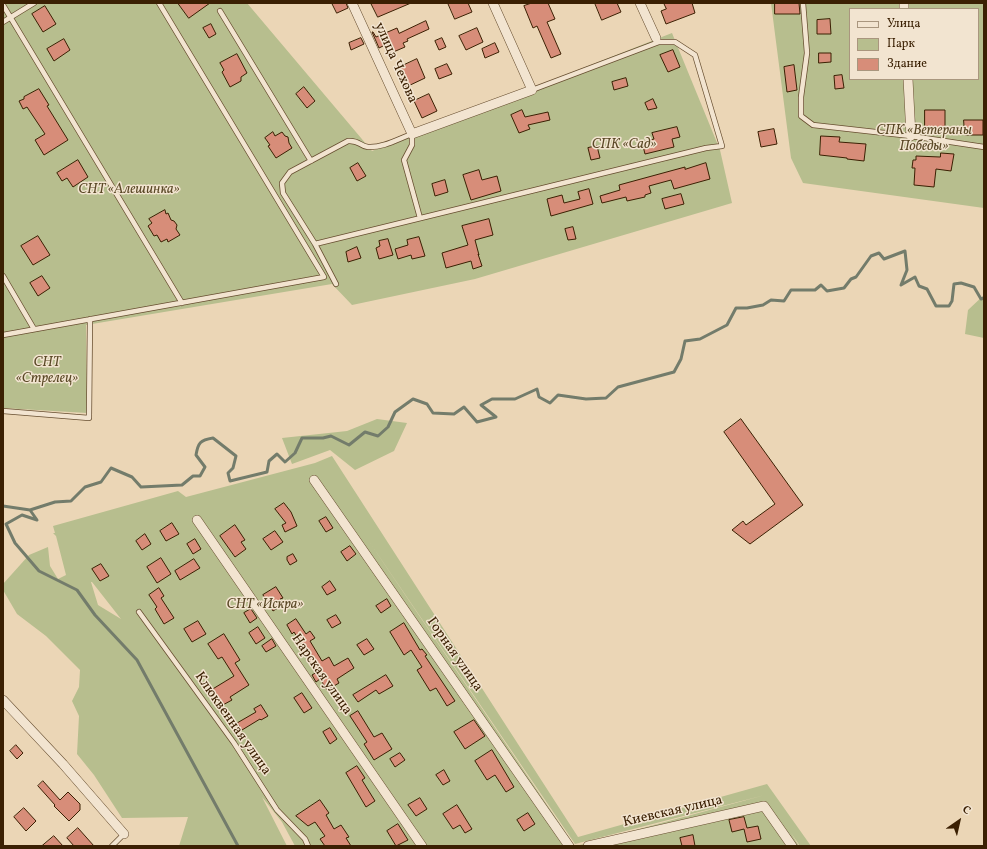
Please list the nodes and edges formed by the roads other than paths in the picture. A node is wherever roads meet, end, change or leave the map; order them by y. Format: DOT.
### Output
graph roads {
  1 [pos="34,3"];
  2 [pos="160,3"];
  3 [pos="352,3"];
  4 [pos="493,3"];
  5 [pos="640,3"];
  6 [pos="803,3"];
  7 [pos="3,4"];
  8 [pos="220,11"];
  9 [pos="10,17"];
  10 [pos="3,22"];
  11 [pos="657,40"];
  12 [pos="908,80"];
  13 [pos="532,90"];
  14 [pos="412,134"];
  15 [pos="911,136"];
  16 [pos="984,147"];
  17 [pos="311,161"];
  18 [pos="420,218"];
  19 [pos="315,244"];
  20 [pos="3,276"];
  21 [pos="336,284"];
  22 [pos="182,303"];
  23 [pos="90,319"];
  24 [pos="34,329"];
  25 [pos="3,335"];
  26 [pos="3,411"];
  27 [pos="314,480"];
  28 [pos="197,520"];
  29 [pos="139,612"];
  30 [pos="3,700"];
  31 [pos="124,834"];
  32 [pos="112,846"];
  33 [pos="308,846"];
  34 [pos="422,846"];
  35 [pos="569,846"];
  36 [pos="588,846"];
  37 [pos="792,846"];
  1 -- 9 [label="lane"];
  2 -- 22 [label="lane"];
  3 -- 14 [label="street, улица Чехова"];
  4 -- 13 [label="street"];
  5 -- 11 [label="street"];
  6 -- 15 [label="lane"];
  7 -- 9 [label="lane"];
  8 -- 17 [label="lane"];
  9 -- 10 [label="lane"];
  9 -- 22 [label="lane"];
  11 -- 13 [label="lane"];
  11 -- 18 [label="lane"];
  12 -- 15 [label="street"];
  13 -- 14 [label="street"];
  14 -- 17 [label="lane"];
  14 -- 18 [label="lane"];
  15 -- 16 [label="lane"];
  17 -- 19 [label="lane"];
  18 -- 19 [label="lane"];
  19 -- 21 [label="lane"];
  20 -- 24 [label="lane"];
  22 -- 23 [label="lane"];
  23 -- 24 [label="lane"];
  23 -- 26 [label="lane"];
  24 -- 25 [label="lane"];
  27 -- 35 [label="street, Горная улица"];
  28 -- 34 [label="street, Нарская улица"];
  29 -- 33 [label="lane, Клюквенная улица"];
  30 -- 31 [label="street"];
  31 -- 32 [label="lane"];
  36 -- 37 [label="street, Киевская улица"];
}
